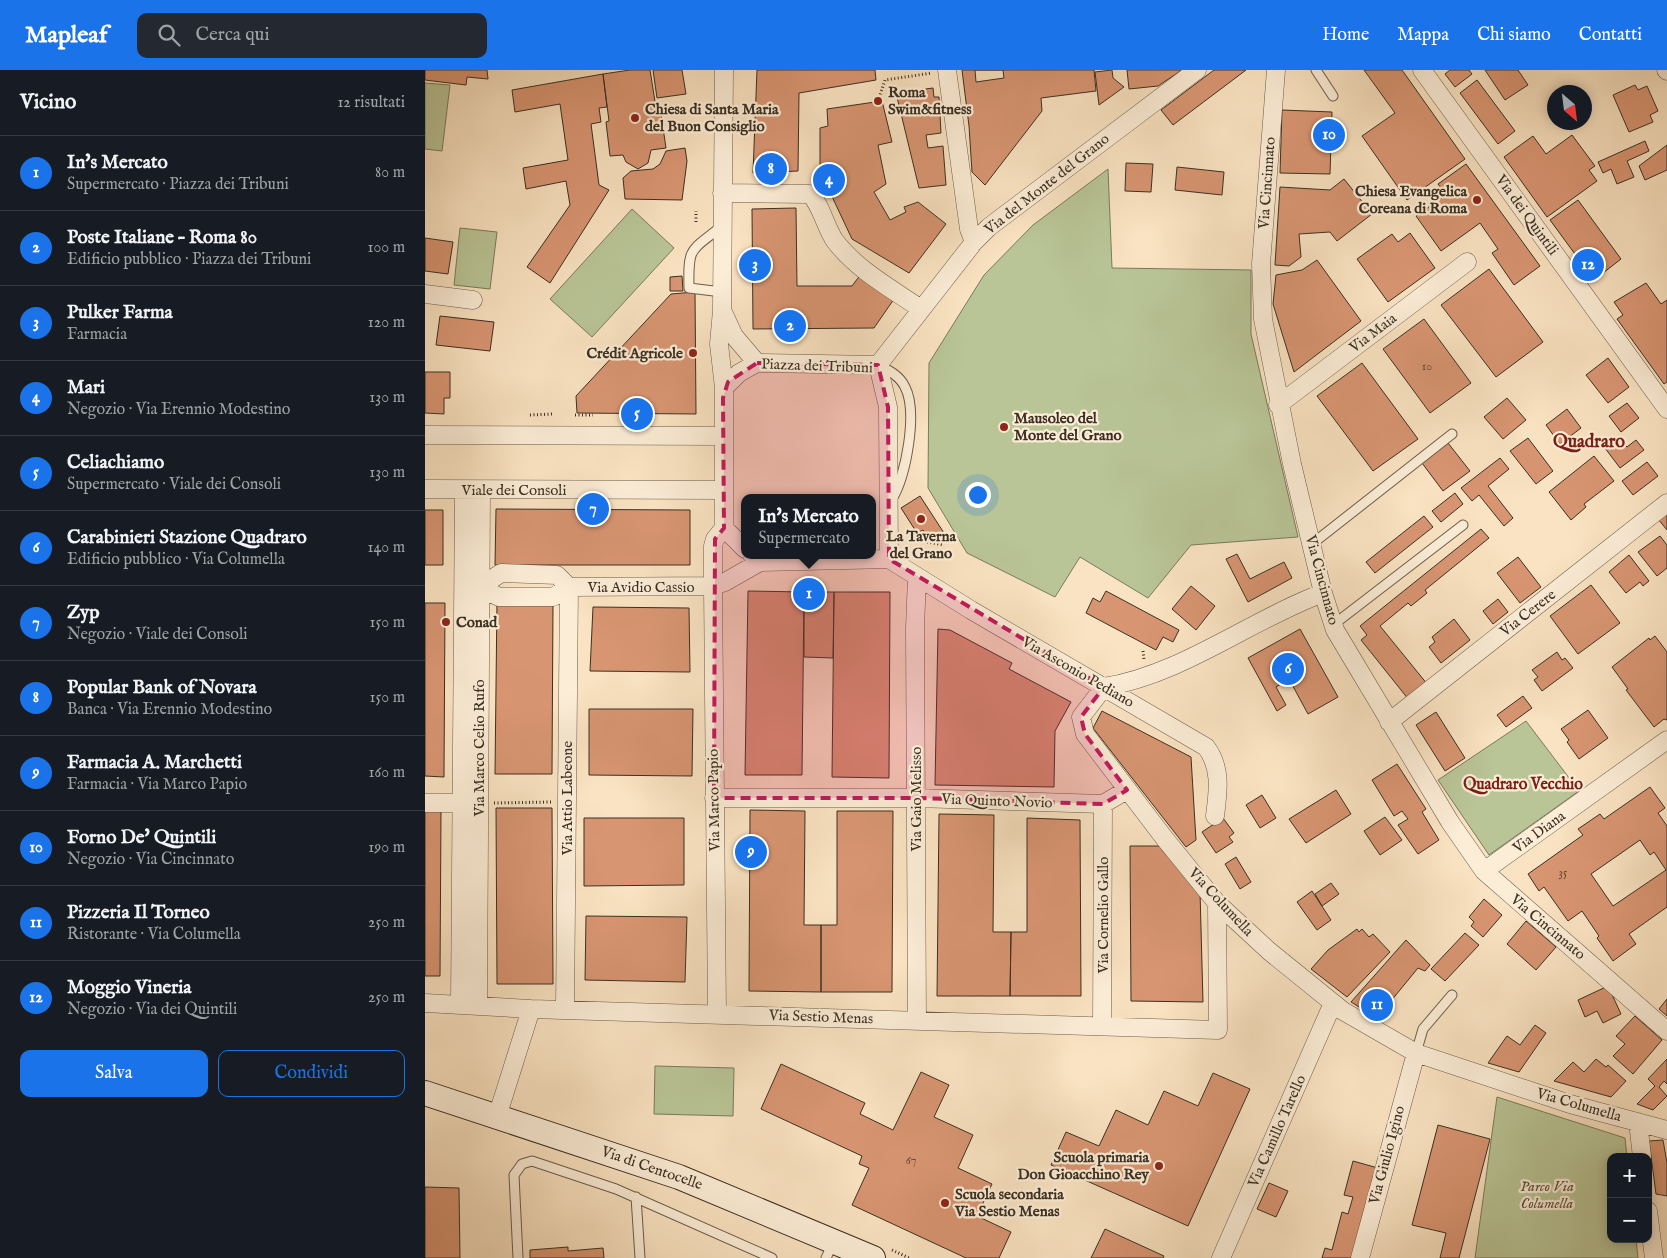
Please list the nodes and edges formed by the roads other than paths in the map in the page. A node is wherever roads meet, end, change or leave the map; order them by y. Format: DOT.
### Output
graph roads {
  1 [pos="724,70"];
  2 [pos="1197,70"];
  3 [pos="1276,70"];
  4 [pos="1316,70"];
  5 [pos="1423,70"];
  6 [pos="939,72"];
  7 [pos="1333,96"];
  8 [pos="722,193"];
  9 [pos="722,226"];
  10 [pos="974,242"];
  11 [pos="1467,262"];
  12 [pos="722,292"];
  13 [pos="425,294"];
  14 [pos="473,300"];
  15 [pos="921,309"];
  16 [pos="722,310"];
  17 [pos="757,363"];
  18 [pos="879,365"];
  19 [pos="724,388"];
  20 [pos="1665,402"];
  21 [pos="1278,405"];
  22 [pos="1451,434"];
  23 [pos="425,435"];
  24 [pos="723,436"];
  25 [pos="425,489"];
  26 [pos="472,490"];
  27 [pos="723,490"];
  28 [pos="1667,503"];
  29 [pos="1463,525"];
  30 [pos="724,528"];
  31 [pos="1312,544"];
  32 [pos="741,545"];
  33 [pos="755,559"];
  34 [pos="876,559"];
  35 [pos="889,559"];
  36 [pos="917,577"];
  37 [pos="713,586"];
  38 [pos="569,587"];
  39 [pos="472,588"];
  40 [pos="1323,593"];
  41 [pos="1333,625"];
  42 [pos="1104,687"];
  43 [pos="1389,722"];
  44 [pos="1667,740"];
  45 [pos="1127,790"];
  46 [pos="714,798"];
  47 [pos="917,798"];
  48 [pos="479,803"];
  49 [pos="425,804"];
  50 [pos="461,804"];
  51 [pos="1103,804"];
  52 [pos="1215,816"];
  53 [pos="1484,871"];
  54 [pos="1217,903"];
  55 [pos="1451,995"];
  56 [pos="425,1003"];
  57 [pos="1333,1003"];
  58 [pos="459,1004"];
  59 [pos="478,1005"];
  60 [pos="531,1009"];
  61 [pos="565,1009"];
  62 [pos="717,1013"];
  63 [pos="917,1021"];
  64 [pos="1102,1026"];
  65 [pos="1667,1031"];
  66 [pos="1416,1053"];
  67 [pos="425,1093"];
  68 [pos="497,1117"];
  69 [pos="1638,1122"];
  70 [pos="1667,1130"];
  71 [pos="1642,1153"];
  72 [pos="636,1197"];
  73 [pos="1652,1243"];
  74 [pos="830,1249"];
  75 [pos="518,1258"];
  76 [pos="640,1258"];
  77 [pos="772,1258"];
  78 [pos="873,1258"];
  79 [pos="1221,1258"];
  80 [pos="1359,1258"];
  81 [pos="1654,1258"];
  1 -- 8 [label="street"];
  2 -- 10 [label="street, Via del Monte del Grano"];
  3 -- 21 [label="street, Via Cincinnato"];
  4 -- 7 [label="lane"];
  5 -- 20 [label="street, Via dei Quintili"];
  6 -- 10 [label="street"];
  8 -- 9 [label="street"];
  8 -- 15 [label="street"];
  9 -- 12 [label="street"];
  9 -- 12 [label="lane"];
  10 -- 15 [label="street, Via del Monte del Grano"];
  11 -- 21 [label="street, Via Maia"];
  12 -- 16 [label="street"];
  13 -- 14 [label="street"];
  15 -- 18 [label="street, Via del Monte del Grano"];
  16 -- 17 [label="street"];
  16 -- 19 [label="street"];
  17 -- 18 [label="street, Piazza dei Tribuni"];
  17 -- 19 [label="street, Piazza dei Tribuni"];
  18 -- 35 [label="street, Piazza dei Tribuni"];
  19 -- 24 [label="street"];
  21 -- 31 [label="street, Via Cincinnato"];
  22 -- 31 [label="lane"];
  23 -- 24 [label="street"];
  24 -- 27 [label="street"];
  25 -- 26 [label="street, Viale dei Consoli"];
  26 -- 27 [label="street, Viale dei Consoli"];
  26 -- 39 [label="street, Via Marco Celio Rufo"];
  27 -- 30 [label="street"];
  28 -- 43 [label="street, Via Cerere"];
  29 -- 41 [label="lane"];
  30 -- 32 [label="street"];
  30 -- 37 [label="street, Via Marco Papio"];
  31 -- 40 [label="street, Via Cincinnato"];
  33 -- 37 [label="street"];
  34 -- 35 [label="street"];
  35 -- 36 [label="street, Via Asconio Pediano"];
  36 -- 42 [label="street, Via Asconio Pediano"];
  36 -- 47 [label="street, Via Gaio Melisso"];
  37 -- 38 [label="street, Via Avidio Cassio"];
  37 -- 46 [label="street, Via Marco Papio"];
  38 -- 39 [label="street, Via Avidio Cassio"];
  38 -- 39 [label="street, Via Avidio Cassio"];
  38 -- 61 [label="street, Via Attio Labeone"];
  39 -- 48 [label="street, Via Marco Celio Rufo"];
  39 -- 50 [label="street, Via Marco Celio Rufo"];
  40 -- 41 [label="street, Via Cincinnato"];
  40 -- 42 [label="street"];
  41 -- 43 [label="street, Via Cincinnato"];
  42 -- 45 [label="street, Via Columella"];
  42 -- 52 [label="street, Via Asconio Pediano"];
  43 -- 53 [label="street, Via Cincinnato"];
  44 -- 53 [label="street, Via Diana"];
  45 -- 51 [label="street"];
  45 -- 54 [label="street, Via Columella"];
  46 -- 47 [label="street, Via Quinto Novio"];
  46 -- 62 [label="street, Via Marco Papio"];
  47 -- 51 [label="street, Via Quinto Novio"];
  47 -- 63 [label="street, Via Gaio Melisso"];
  48 -- 50 [label="street"];
  48 -- 59 [label="street, Via Marco Celio Rufo"];
  49 -- 50 [label="street"];
  50 -- 58 [label="street, Via Marco Celio Rufo"];
  51 -- 64 [label="street, Via Cornelio Gallo"];
  53 -- 65 [label="street, Via Cincinnato"];
  54 -- 57 [label="street, Via Columella"];
  54 -- 64 [label="street, Via Sestio Menas"];
  55 -- 66 [label="lane"];
  56 -- 58 [label="street, Via Sestio Menas"];
  57 -- 66 [label="street, Via Columella"];
  57 -- 79 [label="street, Via Camillo Tarello"];
  58 -- 59 [label="street, Via Sestio Menas"];
  59 -- 60 [label="street, Via Sestio Menas"];
  60 -- 61 [label="street, Via Sestio Menas"];
  60 -- 68 [label="street"];
  61 -- 62 [label="street, Via Sestio Menas"];
  62 -- 63 [label="street, Via Sestio Menas"];
  63 -- 64 [label="street, Via Sestio Menas"];
  66 -- 69 [label="street, Via Columella"];
  66 -- 80 [label="street, Via Giulio Igino"];
  67 -- 68 [label="street, Via di Centocelle"];
  68 -- 74 [label="street, Via di Centocelle"];
  69 -- 70 [label="street, Via Columella"];
  69 -- 71 [label="street"];
  72 -- 75 [label="lane"];
  72 -- 76 [label="lane"];
  72 -- 77 [label="lane"];
  73 -- 81 [label="street"];
  74 -- 78 [label="street, Via di Centocelle"];
}
